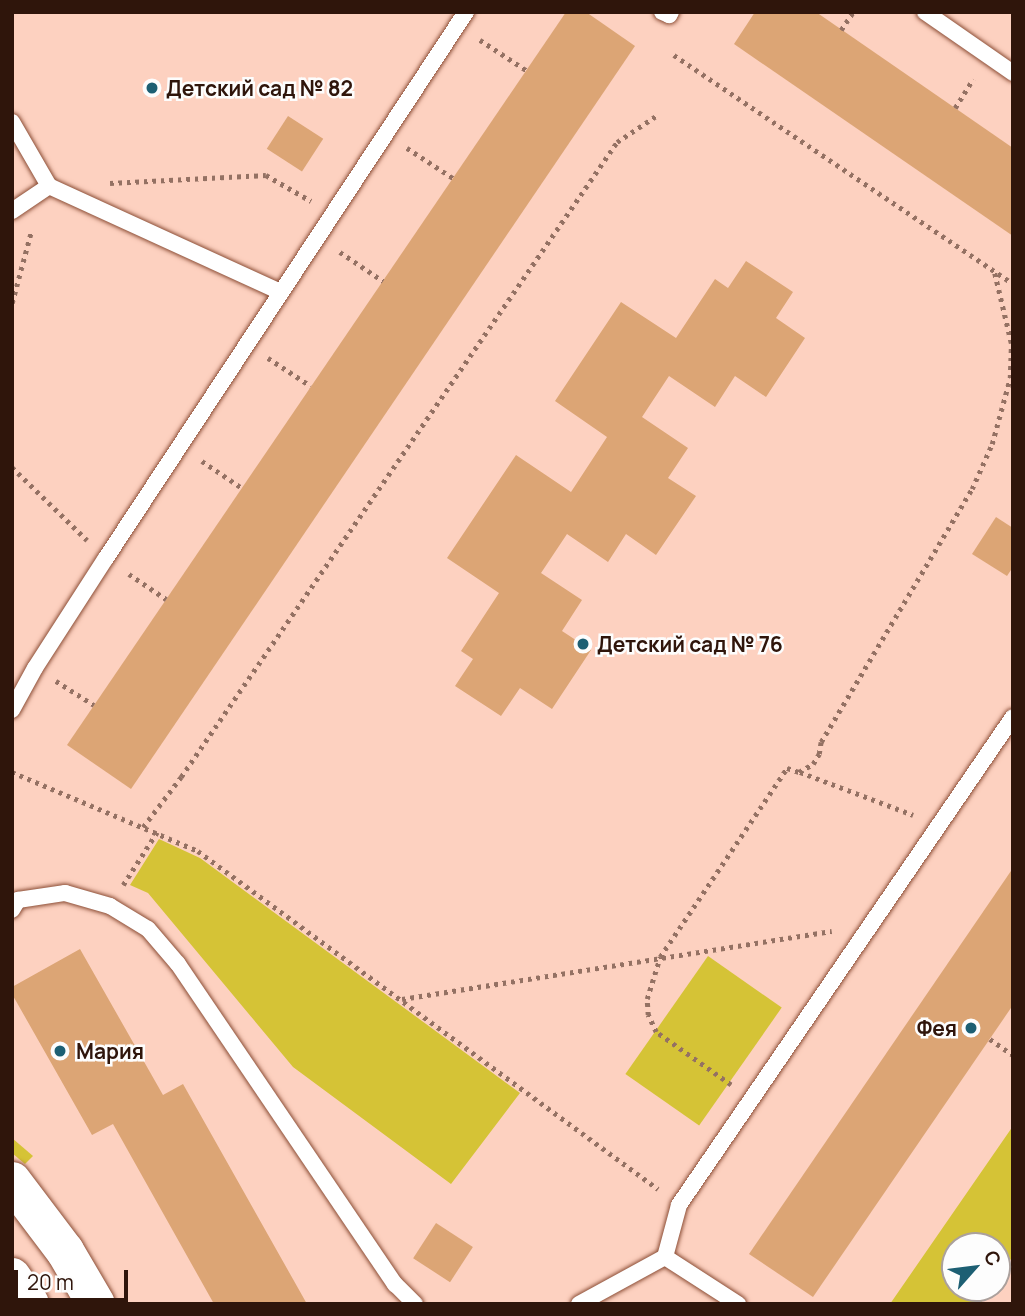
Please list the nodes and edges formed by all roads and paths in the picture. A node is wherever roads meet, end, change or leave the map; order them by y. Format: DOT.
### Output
graph roads {
  1 [pos="662,12"];
  2 [pos="671,12"];
  3 [pos="853,12"];
  4 [pos="925,12"];
  5 [pos="462,19"];
  6 [pos="841,30"];
  7 [pos="674,55"];
  8 [pos="989,56"];
  9 [pos="526,70"];
  10 [pos="1013,73"];
  11 [pos="955,108"];
  12 [pos="656,116"];
  13 [pos="12,121"];
  14 [pos="386,135"];
  15 [pos="453,178"];
  16 [pos="49,186"];
  17 [pos="12,211"];
  18 [pos="333,214"];
  19 [pos="317,238"];
  20 [pos="994,271"];
  21 [pos="383,281"];
  22 [pos="1013,284"];
  23 [pos="281,292"];
  24 [pos="12,303"];
  25 [pos="247,344"];
  26 [pos="311,386"];
  27 [pos="180,446"];
  28 [pos="12,467"];
  29 [pos="242,488"];
  30 [pos="106,558"];
  31 [pos="166,599"];
  32 [pos="34,668"];
  33 [pos="94,705"];
  34 [pos="12,710"];
  35 [pos="1013,717"];
  36 [pos="12,772"];
  37 [pos="799,772"];
  38 [pos="938,824"];
  39 [pos="144,827"];
  40 [pos="157,832"];
  41 [pos="14,900"];
  42 [pos="110,906"];
  43 [pos="871,925"];
  44 [pos="660,957"];
  45 [pos="401,999"];
  46 [pos="990,1039"];
  47 [pos="1013,1055"];
  48 [pos="752,1100"];
  49 [pos="12,1181"];
  50 [pos="679,1205"];
  51 [pos="665,1257"];
  52 [pos="12,1277"];
  53 [pos="30,1304"];
  54 [pos="96,1304"];
  55 [pos="415,1304"];
  56 [pos="579,1304"];
  57 [pos="738,1304"];
  1 -- 2 [label="lane"];
  3 -- 6 [label="path"];
  4 -- 8 [label="lane"];
  5 -- 9 [label="path"];
  5 -- 14 [label="lane"];
  7 -- 20 [label="path"];
  8 -- 10 [label="lane"];
  8 -- 11 [label="path"];
  12 -- 39 [label="path"];
  13 -- 16 [label="lane"];
  14 -- 15 [label="path"];
  14 -- 18 [label="lane"];
  16 -- 17 [label="lane"];
  16 -- 18 [label="path"];
  16 -- 23 [label="lane"];
  16 -- 24 [label="path"];
  18 -- 19 [label="lane"];
  19 -- 21 [label="path"];
  19 -- 23 [label="lane"];
  20 -- 22 [label="path"];
  20 -- 37 [label="path"];
  23 -- 25 [label="lane"];
  25 -- 26 [label="path"];
  25 -- 27 [label="lane"];
  27 -- 29 [label="path"];
  27 -- 30 [label="lane"];
  28 -- 30 [label="path"];
  30 -- 31 [label="path"];
  30 -- 32 [label="lane"];
  32 -- 33 [label="path"];
  32 -- 34 [label="lane"];
  35 -- 38 [label="lane"];
  36 -- 39 [label="path"];
  37 -- 38 [label="path"];
  37 -- 44 [label="path"];
  38 -- 43 [label="lane"];
  39 -- 40 [label="path"];
  40 -- 42 [label="path"];
  40 -- 45 [label="path"];
  41 -- 42 [label="lane"];
  42 -- 55 [label="lane"];
  43 -- 44 [label="path"];
  43 -- 48 [label="lane"];
  44 -- 45 [label="path"];
  44 -- 48 [label="path"];
  45 -- 50 [label="path"];
  46 -- 47 [label="path"];
  48 -- 50 [label="lane"];
  49 -- 54 [label="main road"];
  50 -- 51 [label="lane"];
  51 -- 56 [label="lane"];
  51 -- 57 [label="lane"];
  52 -- 53 [label="main road"];
}
